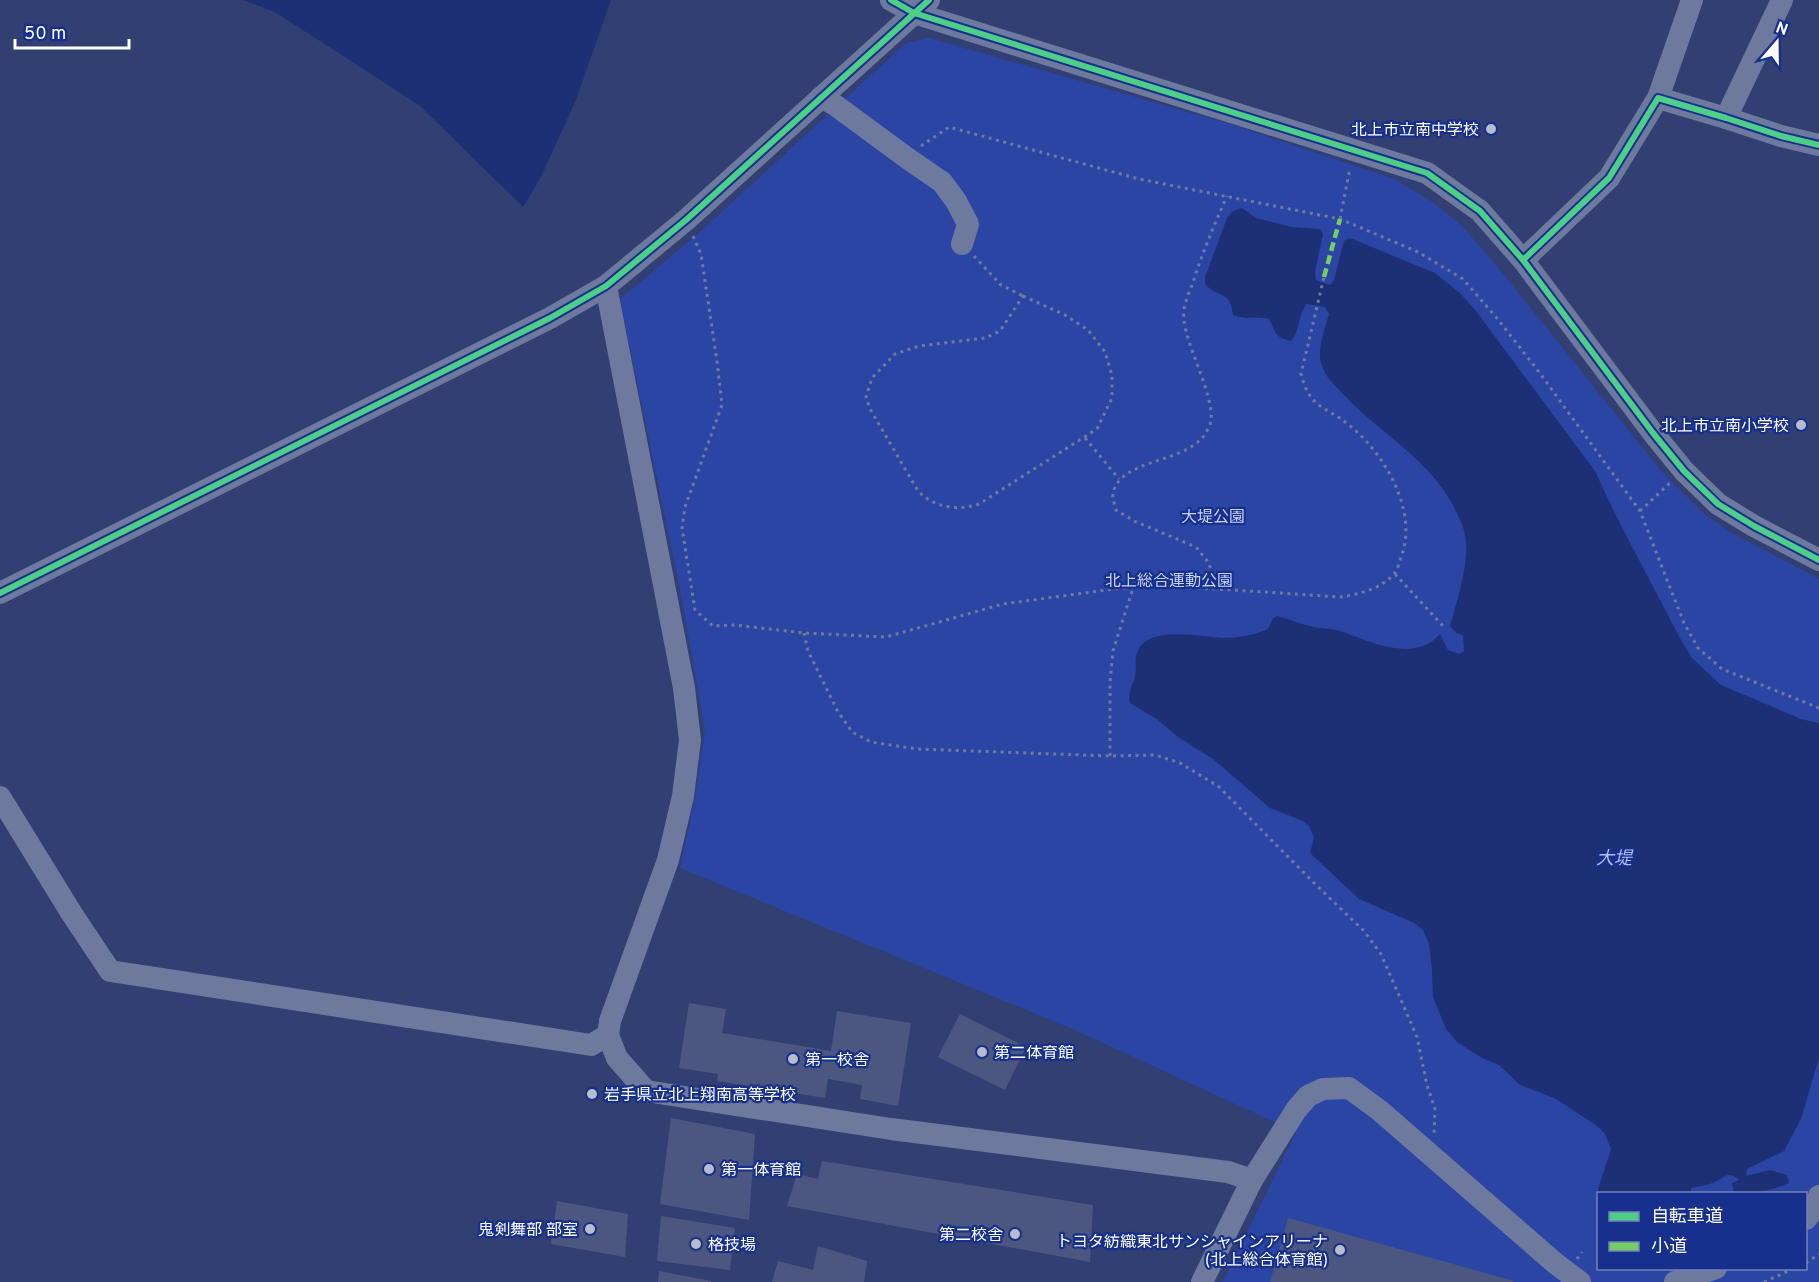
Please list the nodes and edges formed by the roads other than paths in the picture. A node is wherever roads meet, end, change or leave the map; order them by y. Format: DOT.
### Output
graph roads {
  1 [pos="891,0"];
  2 [pos="1692,0"];
  3 [pos="1782,0"];
  4 [pos="922,7"];
  5 [pos="821,97"];
  6 [pos="1658,98"];
  7 [pos="1726,118"];
  8 [pos="1819,145"];
  9 [pos="962,244"];
  10 [pos="1523,260"];
  11 [pos="606,286"];
  12 [pos="1819,560"];
  13 [pos="0,593"];
  14 [pos="0,797"];
  15 [pos="608,1035"];
  16 [pos="1252,1180"];
  17 [pos="1819,1196"];
  18 [pos="1807,1218"];
  19 [pos="1713,1270"];
  20 [pos="1202,1282"];
  21 [pos="1580,1282"];
  22 [pos="1675,1282"];
  1 -- 4 [label="street"];
  2 -- 6 [label="street"];
  3 -- 7 [label="street"];
  4 -- 5 [label="street"];
  4 -- 10 [label="street"];
  5 -- 9 [label="street"];
  5 -- 11 [label="street"];
  6 -- 7 [label="street"];
  6 -- 10 [label="street"];
  7 -- 8 [label="street"];
  10 -- 12 [label="street"];
  11 -- 13 [label="street"];
  11 -- 15 [label="street"];
  14 -- 15 [label="street"];
  15 -- 16 [label="street"];
  16 -- 20 [label="street"];
  16 -- 21 [label="street"];
  17 -- 18 [label="street"];
  19 -- 22 [label="street"];
}
